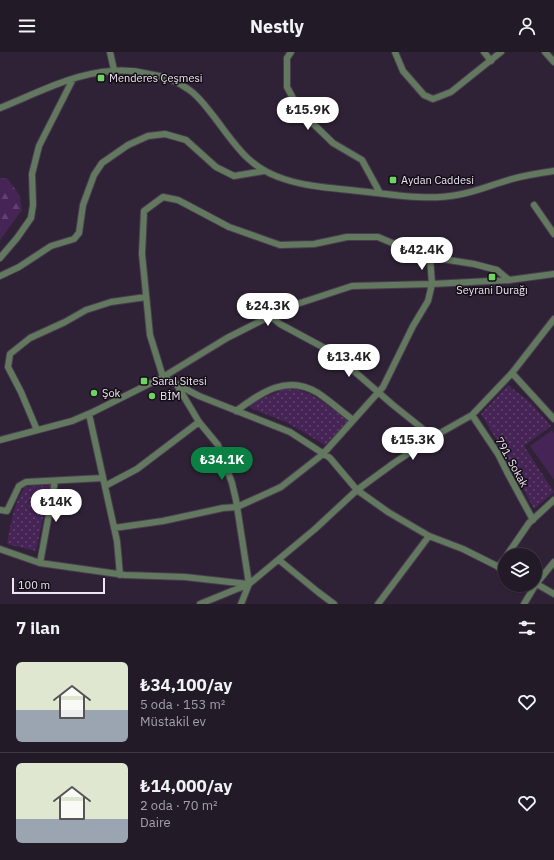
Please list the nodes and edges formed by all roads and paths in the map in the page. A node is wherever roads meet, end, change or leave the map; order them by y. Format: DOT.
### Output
graph roads {
  1 [pos="110,52"];
  2 [pos="291,52"];
  3 [pos="394,52"];
  4 [pos="484,52"];
  5 [pos="501,52"];
  6 [pos="545,52"];
  7 [pos="491,61"];
  8 [pos="554,62"];
  9 [pos="114,70"];
  10 [pos="73,79"];
  11 [pos="0,108"];
  12 [pos="264,171"];
  13 [pos="554,171"];
  14 [pos="380,193"];
  15 [pos="534,206"];
  16 [pos="554,234"];
  17 [pos="430,257"];
  18 [pos="0,258"];
  19 [pos="554,274"];
  20 [pos="0,276"];
  21 [pos="509,280"];
  22 [pos="432,284"];
  23 [pos="146,297"];
  24 [pos="270,316"];
  25 [pos="554,318"];
  26 [pos="512,373"];
  27 [pos="163,377"];
  28 [pos="177,385"];
  29 [pos="379,391"];
  30 [pos="236,410"];
  31 [pos="88,414"];
  32 [pos="472,415"];
  33 [pos="353,420"];
  34 [pos="554,420"];
  35 [pos="199,422"];
  36 [pos="37,430"];
  37 [pos="433,437"];
  38 [pos="0,440"];
  39 [pos="323,454"];
  40 [pos="103,478"];
  41 [pos="56,481"];
  42 [pos="105,486"];
  43 [pos="357,490"];
  44 [pos="554,500"];
  45 [pos="237,507"];
  46 [pos="0,510"];
  47 [pos="533,520"];
  48 [pos="114,528"];
  49 [pos="429,536"];
  50 [pos="512,548"];
  51 [pos="0,549"];
  52 [pos="279,560"];
  53 [pos="40,562"];
  54 [pos="554,562"];
  55 [pos="498,567"];
  56 [pos="120,575"];
  57 [pos="542,577"];
  58 [pos="249,584"];
  59 [pos="542,587"];
  60 [pos="531,592"];
  61 [pos="554,594"];
  62 [pos="200,604"];
  63 [pos="241,604"];
  64 [pos="334,604"];
  65 [pos="378,604"];
  66 [pos="524,604"];
  1 -- 9 [label="street"];
  2 -- 14 [label="street"];
  3 -- 7 [label="street"];
  4 -- 7 [label="street"];
  5 -- 7 [label="street"];
  6 -- 8 [label="street"];
  9 -- 10 [label="street"];
  9 -- 12 [label="street"];
  10 -- 11 [label="street"];
  10 -- 18 [label="street"];
  12 -- 14 [label="street"];
  12 -- 20 [label="street"];
  13 -- 14 [label="street"];
  15 -- 16 [label="street"];
  17 -- 21 [label="street"];
  17 -- 22 [label="street"];
  17 -- 23 [label="street"];
  19 -- 21 [label="street"];
  21 -- 22 [label="street"];
  22 -- 24 [label="street"];
  22 -- 29 [label="street"];
  23 -- 27 [label="street"];
  23 -- 36 [label="street"];
  24 -- 27 [label="street"];
  24 -- 29 [label="street"];
  25 -- 26 [label="street"];
  26 -- 32 [label="street"];
  26 -- 34 [label="street"];
  27 -- 28 [label="street"];
  27 -- 31 [label="street"];
  28 -- 30 [label="street"];
  28 -- 35 [label="street"];
  29 -- 33 [label="street"];
  29 -- 37 [label="street"];
  30 -- 33 [label="street"];
  30 -- 39 [label="street"];
  31 -- 36 [label="street"];
  31 -- 40 [label="street"];
  32 -- 37 [label="street"];
  32 -- 47 [label="street, 791. Sokak"];
  33 -- 39 [label="street"];
  35 -- 42 [label="street"];
  35 -- 45 [label="street"];
  36 -- 38 [label="street"];
  37 -- 43 [label="street"];
  39 -- 43 [label="street"];
  39 -- 45 [label="street"];
  40 -- 41 [label="street"];
  40 -- 42 [label="street"];
  41 -- 46 [label="street"];
  41 -- 53 [label="street"];
  42 -- 48 [label="street"];
  43 -- 49 [label="street"];
  43 -- 52 [label="street"];
  44 -- 47 [label="street"];
  45 -- 48 [label="street"];
  45 -- 58 [label="street"];
  47 -- 50 [label="street"];
  48 -- 56 [label="street"];
  49 -- 55 [label="street"];
  49 -- 65 [label="street"];
  51 -- 53 [label="street"];
  52 -- 58 [label="street"];
  52 -- 64 [label="street"];
  53 -- 56 [label="street"];
  54 -- 57 [label="street"];
  56 -- 58 [label="street"];
  58 -- 62 [label="street"];
  58 -- 63 [label="street"];
  59 -- 61 [label="street"];
  60 -- 66 [label="street"];
}
